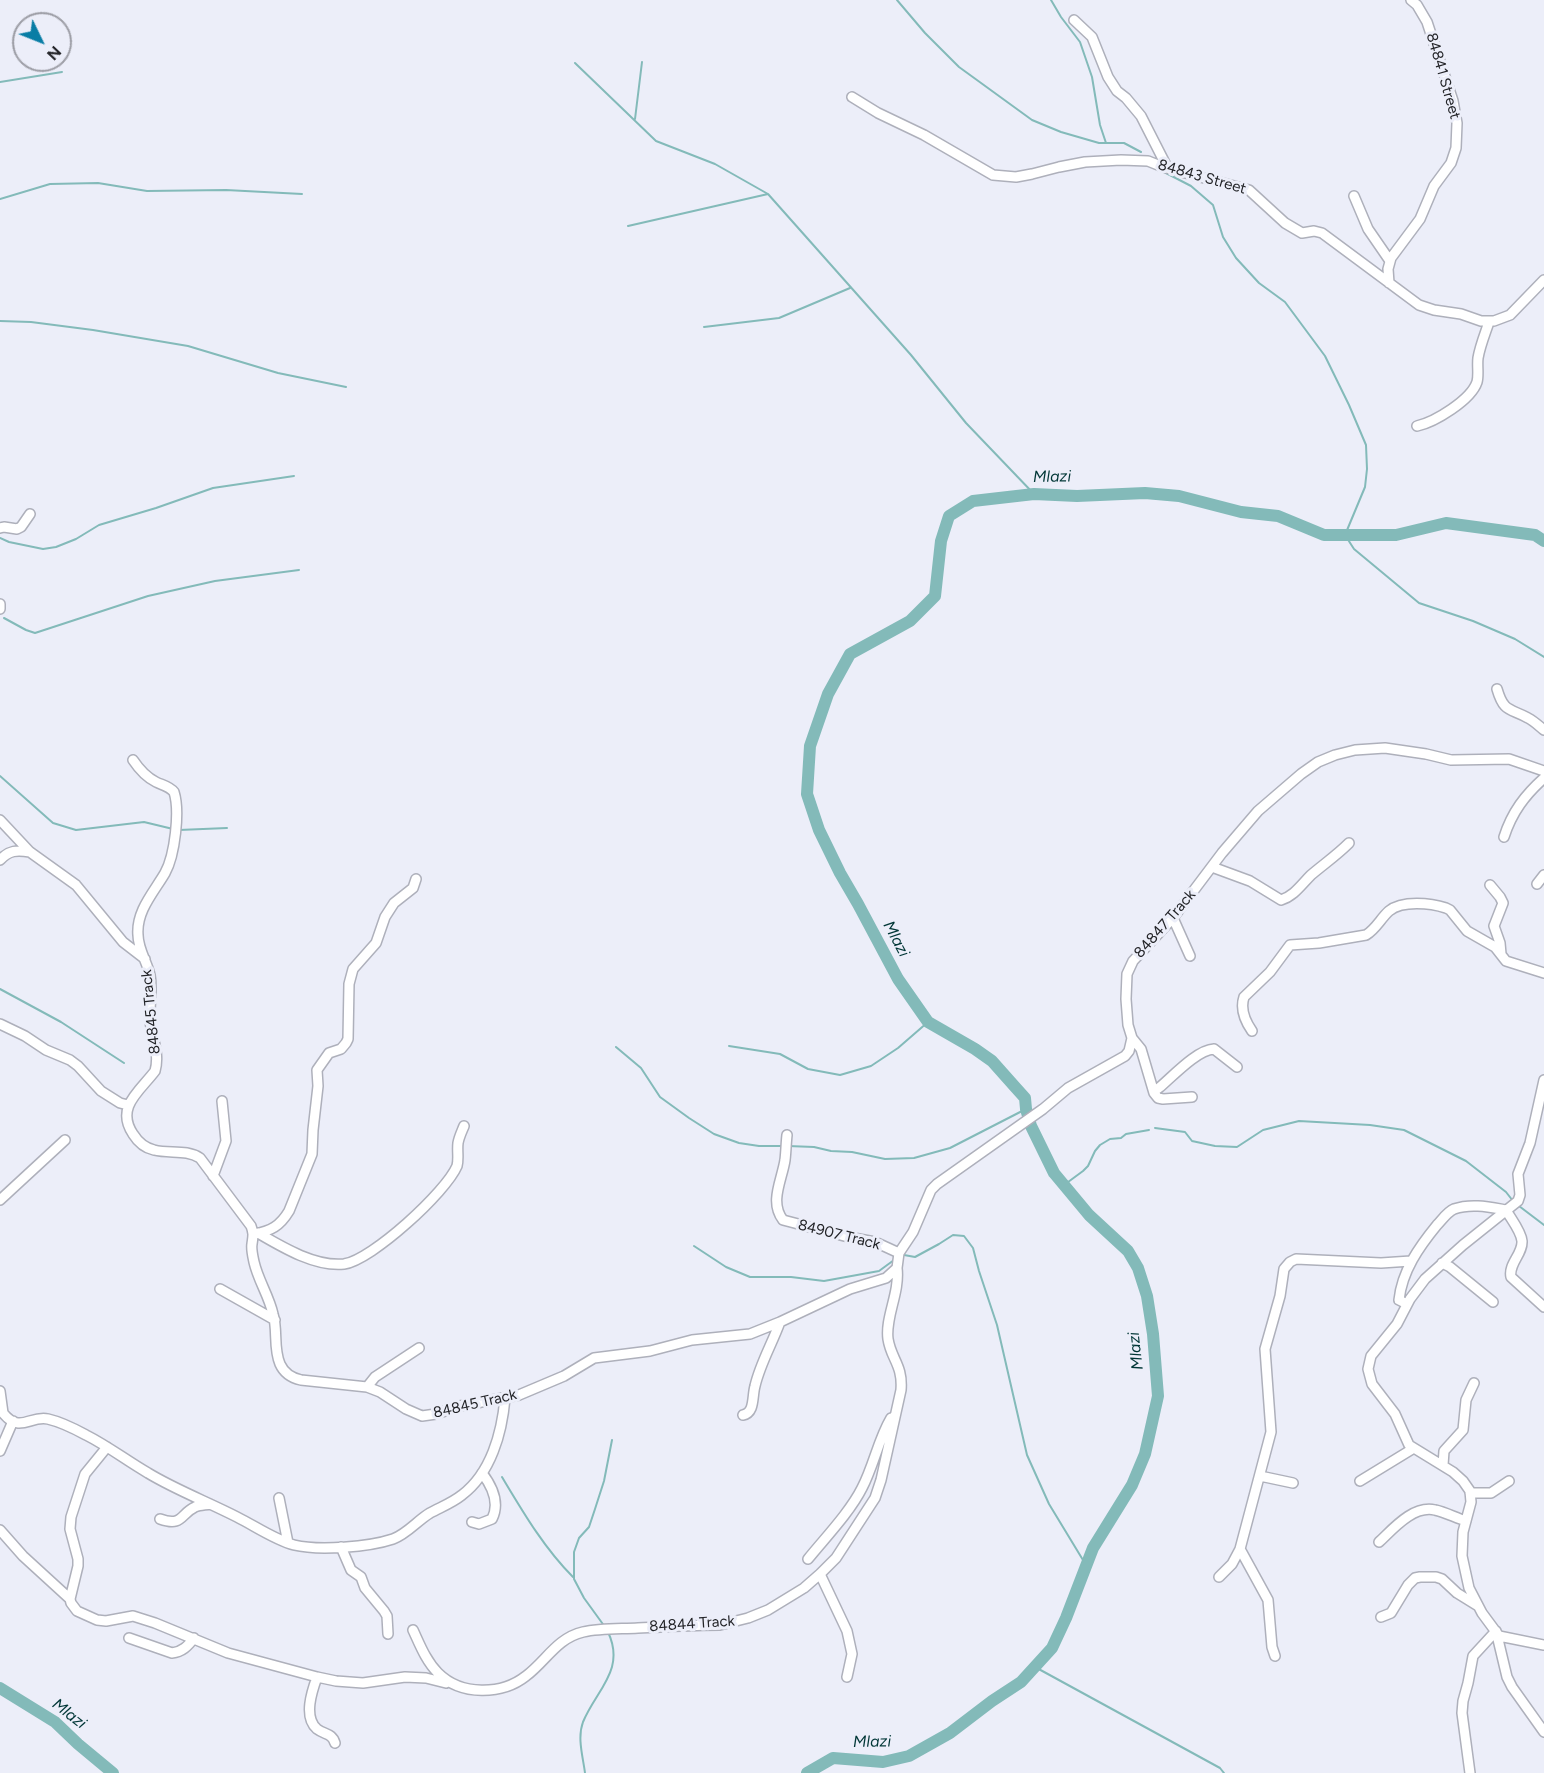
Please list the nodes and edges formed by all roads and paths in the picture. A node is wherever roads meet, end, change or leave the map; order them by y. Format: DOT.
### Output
graph roads {
  1 [pos="1411,0"];
  2 [pos="1074,20"];
  3 [pos="852,97"];
  4 [pos="1167,167"];
  5 [pos="1353,196"];
  6 [pos="1390,261"];
  7 [pos="1544,280"];
  8 [pos="1389,283"];
  9 [pos="1489,322"];
  10 [pos="1417,426"];
  11 [pos="30,514"];
  12 [pos="0,528"];
  13 [pos="0,604"];
  14 [pos="0,609"];
  15 [pos="1497,689"];
  16 [pos="1544,730"];
  17 [pos="133,760"];
  18 [pos="1544,771"];
  19 [pos="1544,778"];
  20 [pos="0,820"];
  21 [pos="1504,837"];
  22 [pos="1349,843"];
  23 [pos="30,852"];
  24 [pos="0,860"];
  25 [pos="1212,867"];
  26 [pos="1544,875"];
  27 [pos="416,879"];
  28 [pos="1537,884"];
  29 [pos="1490,885"];
  30 [pos="1173,918"];
  31 [pos="1501,954"];
  32 [pos="1190,956"];
  33 [pos="145,959"];
  34 [pos="1544,974"];
  35 [pos="0,1024"];
  36 [pos="1252,1031"];
  37 [pos="1132,1038"];
  38 [pos="1237,1067"];
  39 [pos="1544,1080"];
  40 [pos="1153,1089"];
  41 [pos="1192,1097"];
  42 [pos="222,1101"];
  43 [pos="128,1105"];
  44 [pos="464,1126"];
  45 [pos="787,1136"];
  46 [pos="65,1140"];
  47 [pos="213,1176"];
  48 [pos="0,1200"];
  49 [pos="1506,1210"];
  50 [pos="256,1234"];
  51 [pos="899,1253"];
  52 [pos="1411,1261"];
  53 [pos="1442,1263"];
  54 [pos="897,1268"];
  55 [pos="220,1289"];
  56 [pos="1492,1302"];
  57 [pos="1407,1304"];
  58 [pos="1544,1307"];
  59 [pos="275,1320"];
  60 [pos="780,1322"];
  61 [pos="419,1348"];
  62 [pos="1474,1383"];
  63 [pos="366,1387"];
  64 [pos="0,1391"];
  65 [pos="505,1398"];
  66 [pos="896,1408"];
  67 [pos="743,1415"];
  68 [pos="13,1421"];
  69 [pos="107,1447"];
  70 [pos="1414,1448"];
  71 [pos="0,1451"];
  72 [pos="1443,1465"];
  73 [pos="482,1473"];
  74 [pos="1260,1476"];
  75 [pos="1360,1481"];
  76 [pos="1509,1481"];
  77 [pos="1293,1483"];
  78 [pos="1470,1493"];
  79 [pos="279,1498"];
  80 [pos="210,1504"];
  81 [pos="160,1519"];
  82 [pos="1466,1521"];
  83 [pos="472,1522"];
  84 [pos="0,1530"];
  85 [pos="1378,1542"];
  86 [pos="288,1543"];
  87 [pos="341,1547"];
  88 [pos="1240,1549"];
  89 [pos="808,1559"];
  90 [pos="820,1574"];
  91 [pos="1219,1578"];
  92 [pos="70,1599"];
  93 [pos="1478,1606"];
  94 [pos="1381,1617"];
  95 [pos="413,1630"];
  96 [pos="1496,1631"];
  97 [pos="388,1634"];
  98 [pos="129,1638"];
  99 [pos="194,1638"];
  100 [pos="1544,1645"];
  101 [pos="1275,1656"];
  102 [pos="317,1677"];
  103 [pos="847,1677"];
  104 [pos="454,1685"];
  105 [pos="1544,1731"];
  106 [pos="335,1743"];
  107 [pos="1470,1773"];
  1 -- 6 [label="street, 84841 Street"];
  2 -- 4 [label="street"];
  3 -- 4 [label="street, 84843 Street"];
  4 -- 8 [label="street, 84843 Street"];
  5 -- 6 [label="street"];
  6 -- 8 [label="street"];
  7 -- 9 [label="street"];
  8 -- 9 [label="street, 84843 Street"];
  9 -- 10 [label="street"];
  11 -- 12 [label="street"];
  13 -- 14 [label="street"];
  15 -- 16 [label="street"];
  17 -- 33 [label="street, 84845 Track"];
  18 -- 25 [label="street, 84847 Track"];
  19 -- 21 [label="street"];
  20 -- 23 [label="street"];
  22 -- 25 [label="street"];
  23 -- 24 [label="street"];
  23 -- 33 [label="street"];
  25 -- 30 [label="street, 84847 Track"];
  26 -- 28 [label="street"];
  27 -- 50 [label="street"];
  29 -- 31 [label="street"];
  30 -- 32 [label="street"];
  30 -- 37 [label="street, 84847 Track"];
  31 -- 34 [label="street"];
  31 -- 36 [label="street"];
  33 -- 43 [label="street, 84845 Track"];
  35 -- 43 [label="street"];
  37 -- 40 [label="street, 84847 Track"];
  37 -- 51 [label="street"];
  38 -- 40 [label="street"];
  39 -- 49 [label="street"];
  40 -- 41 [label="street"];
  42 -- 47 [label="street"];
  43 -- 47 [label="street"];
  44 -- 50 [label="street"];
  45 -- 51 [label="street, 84907 Track"];
  46 -- 48 [label="street"];
  47 -- 50 [label="street"];
  49 -- 52 [label="street"];
  49 -- 53 [label="street"];
  49 -- 58 [label="street"];
  50 -- 59 [label="street, 84845 Track"];
  51 -- 54 [label="street"];
  52 -- 57 [label="street"];
  52 -- 74 [label="street"];
  53 -- 56 [label="street"];
  53 -- 57 [label="street"];
  54 -- 60 [label="street, 84845 Track"];
  54 -- 66 [label="street, 84844 Track"];
  55 -- 59 [label="street"];
  57 -- 70 [label="street"];
  59 -- 63 [label="street, 84845 Track"];
  60 -- 65 [label="street, 84845 Track"];
  60 -- 67 [label="street"];
  61 -- 63 [label="street"];
  62 -- 72 [label="street"];
  63 -- 65 [label="street, 84845 Track"];
  64 -- 68 [label="street"];
  65 -- 73 [label="street"];
  66 -- 89 [label="street"];
  66 -- 90 [label="street, 84844 Track"];
  68 -- 69 [label="street"];
  68 -- 71 [label="street"];
  69 -- 80 [label="street"];
  69 -- 92 [label="street"];
  70 -- 72 [label="street"];
  70 -- 75 [label="street"];
  72 -- 78 [label="street"];
  73 -- 83 [label="street"];
  73 -- 87 [label="street"];
  74 -- 77 [label="street"];
  74 -- 88 [label="street"];
  76 -- 78 [label="street"];
  78 -- 82 [label="street"];
  79 -- 86 [label="street"];
  80 -- 81 [label="street"];
  80 -- 86 [label="street"];
  82 -- 85 [label="street"];
  82 -- 93 [label="street"];
  84 -- 92 [label="street, 84844 Track"];
  86 -- 87 [label="street"];
  87 -- 97 [label="street"];
  88 -- 91 [label="street"];
  88 -- 101 [label="street"];
  90 -- 103 [label="street"];
  90 -- 104 [label="street, 84844 Track"];
  92 -- 99 [label="street, 84844 Track"];
  93 -- 94 [label="street"];
  93 -- 96 [label="street"];
  95 -- 104 [label="street"];
  96 -- 100 [label="street"];
  96 -- 105 [label="street"];
  96 -- 107 [label="street"];
  98 -- 99 [label="street"];
  99 -- 102 [label="street, 84844 Track"];
  102 -- 104 [label="street, 84844 Track"];
  102 -- 106 [label="street"];
}
